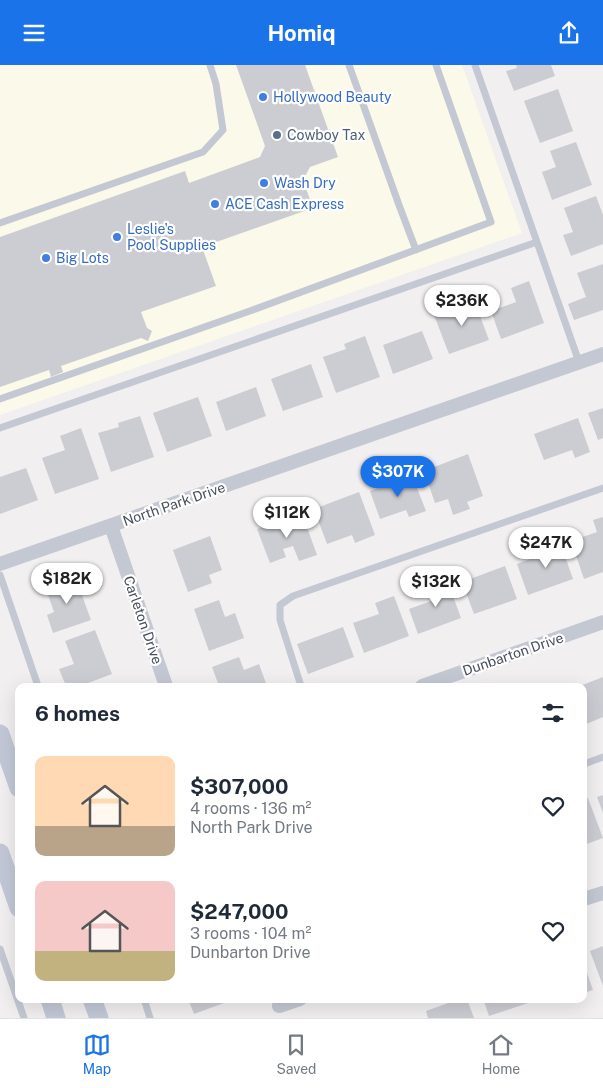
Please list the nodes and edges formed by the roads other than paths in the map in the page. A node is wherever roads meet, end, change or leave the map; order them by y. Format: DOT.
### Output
graph roads {
  1 [pos="210,65"];
  2 [pos="349,65"];
  3 [pos="436,65"];
  4 [pos="475,65"];
  5 [pos="0,223"];
  6 [pos="537,242"];
  7 [pos="416,250"];
  8 [pos="603,354"];
  9 [pos="579,363"];
  10 [pos="0,399"];
  11 [pos="0,428"];
  12 [pos="603,488"];
  13 [pos="111,526"];
  14 [pos="0,565"];
  15 [pos="0,575"];
  16 [pos="603,622"];
  17 [pos="37,683"];
  18 [pos="165,683"];
  19 [pos="300,683"];
  20 [pos="430,683"];
  21 [pos="0,734"];
  22 [pos="603,757"];
  23 [pos="587,763"];
  24 [pos="15,777"];
  25 [pos="0,853"];
  26 [pos="603,893"];
  27 [pos="15,896"];
  28 [pos="587,898"];
  29 [pos="0,949"];
  30 [pos="15,992"];
  31 [pos="19,1003"];
  32 [pos="51,1003"];
  33 [pos="93,1003"];
  34 [pos="145,1003"];
  35 [pos="291,1003"];
  36 [pos="279,1008"];
  37 [pos="24,1018"];
  38 [pos="56,1018"];
  39 [pos="98,1018"];
  40 [pos="150,1018"];
  1 -- 5 [label="lane"];
  2 -- 7 [label="lane"];
  3 -- 7 [label="lane"];
  4 -- 6 [label="lane"];
  6 -- 9 [label="lane"];
  6 -- 11 [label="lane"];
  7 -- 10 [label="lane"];
  8 -- 9 [label="street, North Park Drive"];
  9 -- 13 [label="street, North Park Drive"];
  12 -- 19 [label="lane"];
  13 -- 14 [label="street, North Park Drive"];
  13 -- 18 [label="street, Carleton Drive"];
  15 -- 17 [label="lane"];
  16 -- 20 [label="street, Dunbarton Drive"];
  21 -- 24 [label="main road"];
  22 -- 23 [label="lane"];
  25 -- 27 [label="main road"];
  26 -- 28 [label="street"];
  29 -- 30 [label="lane"];
  31 -- 37 [label="lane"];
  32 -- 38 [label="main road"];
  33 -- 39 [label="main road"];
  34 -- 40 [label="lane"];
  35 -- 36 [label="street"];
}
